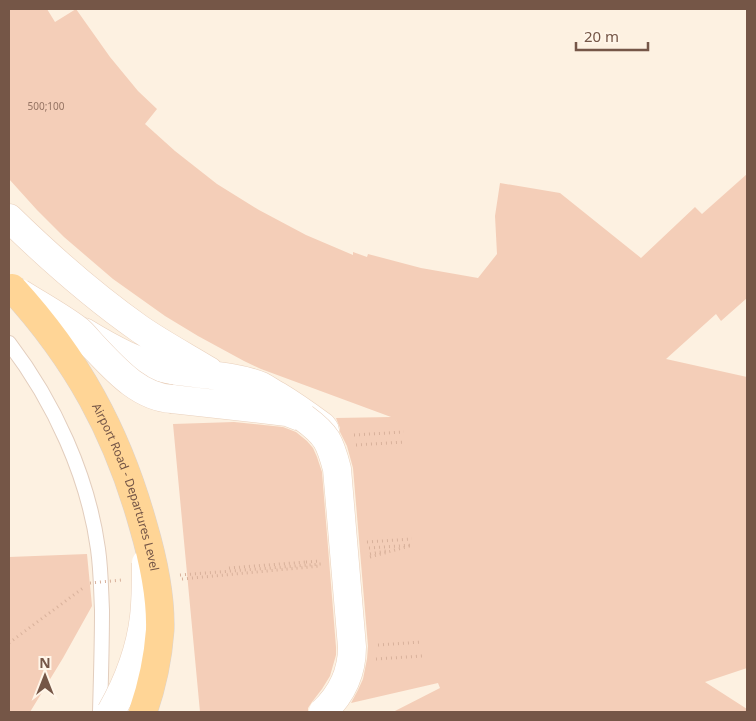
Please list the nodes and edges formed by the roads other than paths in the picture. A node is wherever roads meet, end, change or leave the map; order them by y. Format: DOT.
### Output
graph roads {
  1 [pos="9,218"];
  2 [pos="12,288"];
  3 [pos="9,343"];
  4 [pos="219,377"];
  5 [pos="331,441"];
  6 [pos="147,538"];
  7 [pos="100,712"];
  8 [pos="111,712"];
  9 [pos="144,712"];
  10 [pos="321,712"];
  1 -- 4 [label="main road"];
  2 -- 4 [label="main road"];
  2 -- 5 [label="main road, bridge"];
  2 -- 6 [label="main road, Airport Road - Departures Level, bridge"];
  3 -- 7 [label="lane"];
  4 -- 5 [label="main road"];
  5 -- 10 [label="main road, bridge"];
  6 -- 8 [label="main road, bridge"];
  6 -- 9 [label="main road, Airport Road - Departures Level, bridge"];
}
